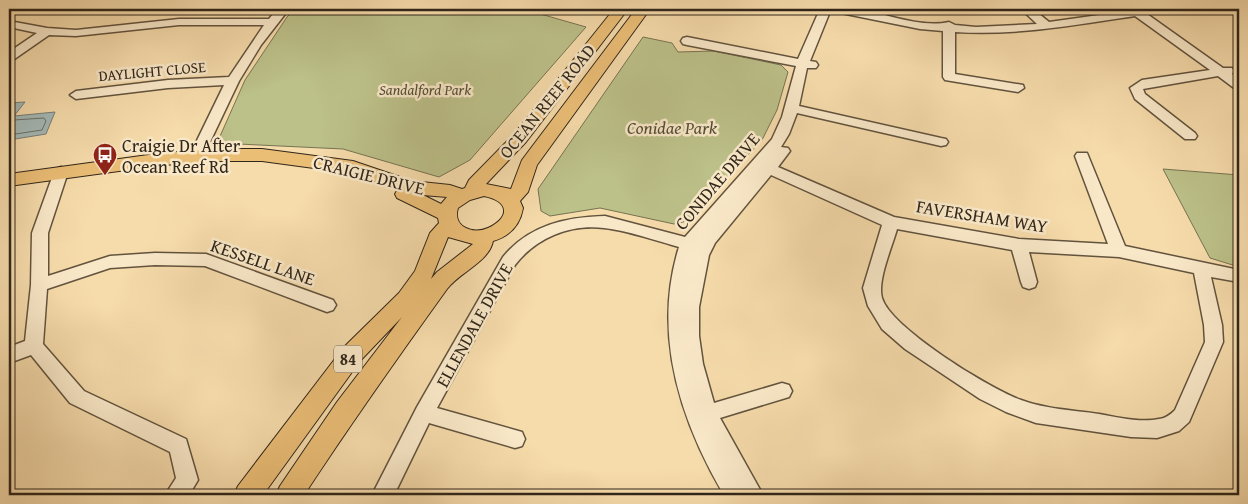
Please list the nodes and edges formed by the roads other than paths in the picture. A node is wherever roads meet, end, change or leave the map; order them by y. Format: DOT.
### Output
graph roads {
  1 [pos="184,9"];
  2 [pos="283,9"];
  3 [pos="621,9"];
  4 [pos="643,9"];
  5 [pos="825,9"];
  6 [pos="835,9"];
  7 [pos="855,9"];
  8 [pos="1026,9"];
  9 [pos="1136,10"];
  10 [pos="179,22"];
  11 [pos="271,22"];
  12 [pos="1045,23"];
  13 [pos="9,24"];
  14 [pos="949,27"];
  15 [pos="47,31"];
  16 [pos="687,40"];
  17 [pos="9,56"];
  18 [pos="807,64"];
  19 [pos="1224,71"];
  20 [pos="1239,78"];
  21 [pos="231,81"];
  22 [pos="1239,85"];
  23 [pos="1018,88"];
  24 [pos="76,95"];
  25 [pos="796,109"];
  26 [pos="1190,136"];
  27 [pos="942,142"];
  28 [pos="1082,156"];
  29 [pos="195,159"];
  30 [pos="764,167"];
  31 [pos="60,175"];
  32 [pos="9,180"];
  33 [pos="9,186"];
  34 [pos="467,194"];
  35 [pos="510,199"];
  36 [pos="448,219"];
  37 [pos="891,222"];
  38 [pos="484,236"];
  39 [pos="696,245"];
  40 [pos="1019,246"];
  41 [pos="1119,251"];
  42 [pos="1201,268"];
  43 [pos="1239,276"];
  44 [pos="1029,282"];
  45 [pos="39,285"];
  46 [pos="327,305"];
  47 [pos="34,346"];
  48 [pos="9,356"];
  49 [pos="782,391"];
  50 [pos="424,413"];
  51 [pos="701,416"];
  52 [pos="516,439"];
  53 [pos="176,495"];
  54 [pos="247,495"];
  55 [pos="289,495"];
  56 [pos="384,495"];
  57 [pos="736,495"];
  58 [pos="752,495"];
  1 -- 10 [label="street"];
  2 -- 11 [label="street"];
  3 -- 34 [label="main road, OCEAN REEF ROAD / 84"];
  4 -- 35 [label="main road, OCEAN REEF ROAD"];
  5 -- 18 [label="street, CONIDAE DRIVE"];
  6 -- 14 [label="street"];
  6 -- 18 [label="street, CONIDAE DRIVE"];
  7 -- 14 [label="street"];
  8 -- 12 [label="street"];
  9 -- 12 [label="street"];
  9 -- 19 [label="street"];
  10 -- 11 [label="street"];
  10 -- 15 [label="street"];
  11 -- 21 [label="street"];
  12 -- 14 [label="street"];
  13 -- 15 [label="street"];
  14 -- 23 [label="street"];
  15 -- 17 [label="street"];
  16 -- 18 [label="street"];
  18 -- 25 [label="street, CONIDAE DRIVE"];
  19 -- 20 [label="street"];
  19 -- 22 [label="street"];
  19 -- 26 [label="street"];
  21 -- 24 [label="street, DAYLIGHT CLOSE"];
  21 -- 29 [label="street"];
  25 -- 27 [label="street"];
  25 -- 30 [label="street, CONIDAE DRIVE"];
  28 -- 41 [label="street"];
  29 -- 31 [label="main road, CRAIGIE DRIVE"];
  29 -- 34 [label="main road, CRAIGIE DRIVE"];
  29 -- 36 [label="main road, CRAIGIE DRIVE"];
  30 -- 37 [label="street, FAVERSHAM WAY"];
  30 -- 39 [label="street, CONIDAE DRIVE"];
  31 -- 32 [label="main road, CRAIGIE DRIVE"];
  31 -- 33 [label="main road, CRAIGIE DRIVE"];
  31 -- 45 [label="street"];
  34 -- 35 [label="main road"];
  34 -- 36 [label="main road, 84"];
  35 -- 38 [label="main road"];
  36 -- 38 [label="main road"];
  36 -- 54 [label="main road, 84"];
  37 -- 40 [label="street, FAVERSHAM WAY"];
  37 -- 42 [label="street"];
  38 -- 55 [label="main road, 84"];
  39 -- 50 [label="street, ELLENDALE DRIVE"];
  39 -- 51 [label="street, CONIDAE DRIVE"];
  40 -- 41 [label="street, FAVERSHAM WAY"];
  40 -- 44 [label="street"];
  41 -- 42 [label="street, FAVERSHAM WAY"];
  42 -- 43 [label="street, FAVERSHAM WAY"];
  45 -- 46 [label="street, KESSELL LANE"];
  45 -- 47 [label="street"];
  47 -- 48 [label="street"];
  47 -- 53 [label="street"];
  49 -- 51 [label="street"];
  50 -- 52 [label="street"];
  50 -- 56 [label="street, ELLENDALE DRIVE"];
  51 -- 57 [label="street, CONIDAE DRIVE"];
  51 -- 58 [label="street, CONIDAE DRIVE"];
}
